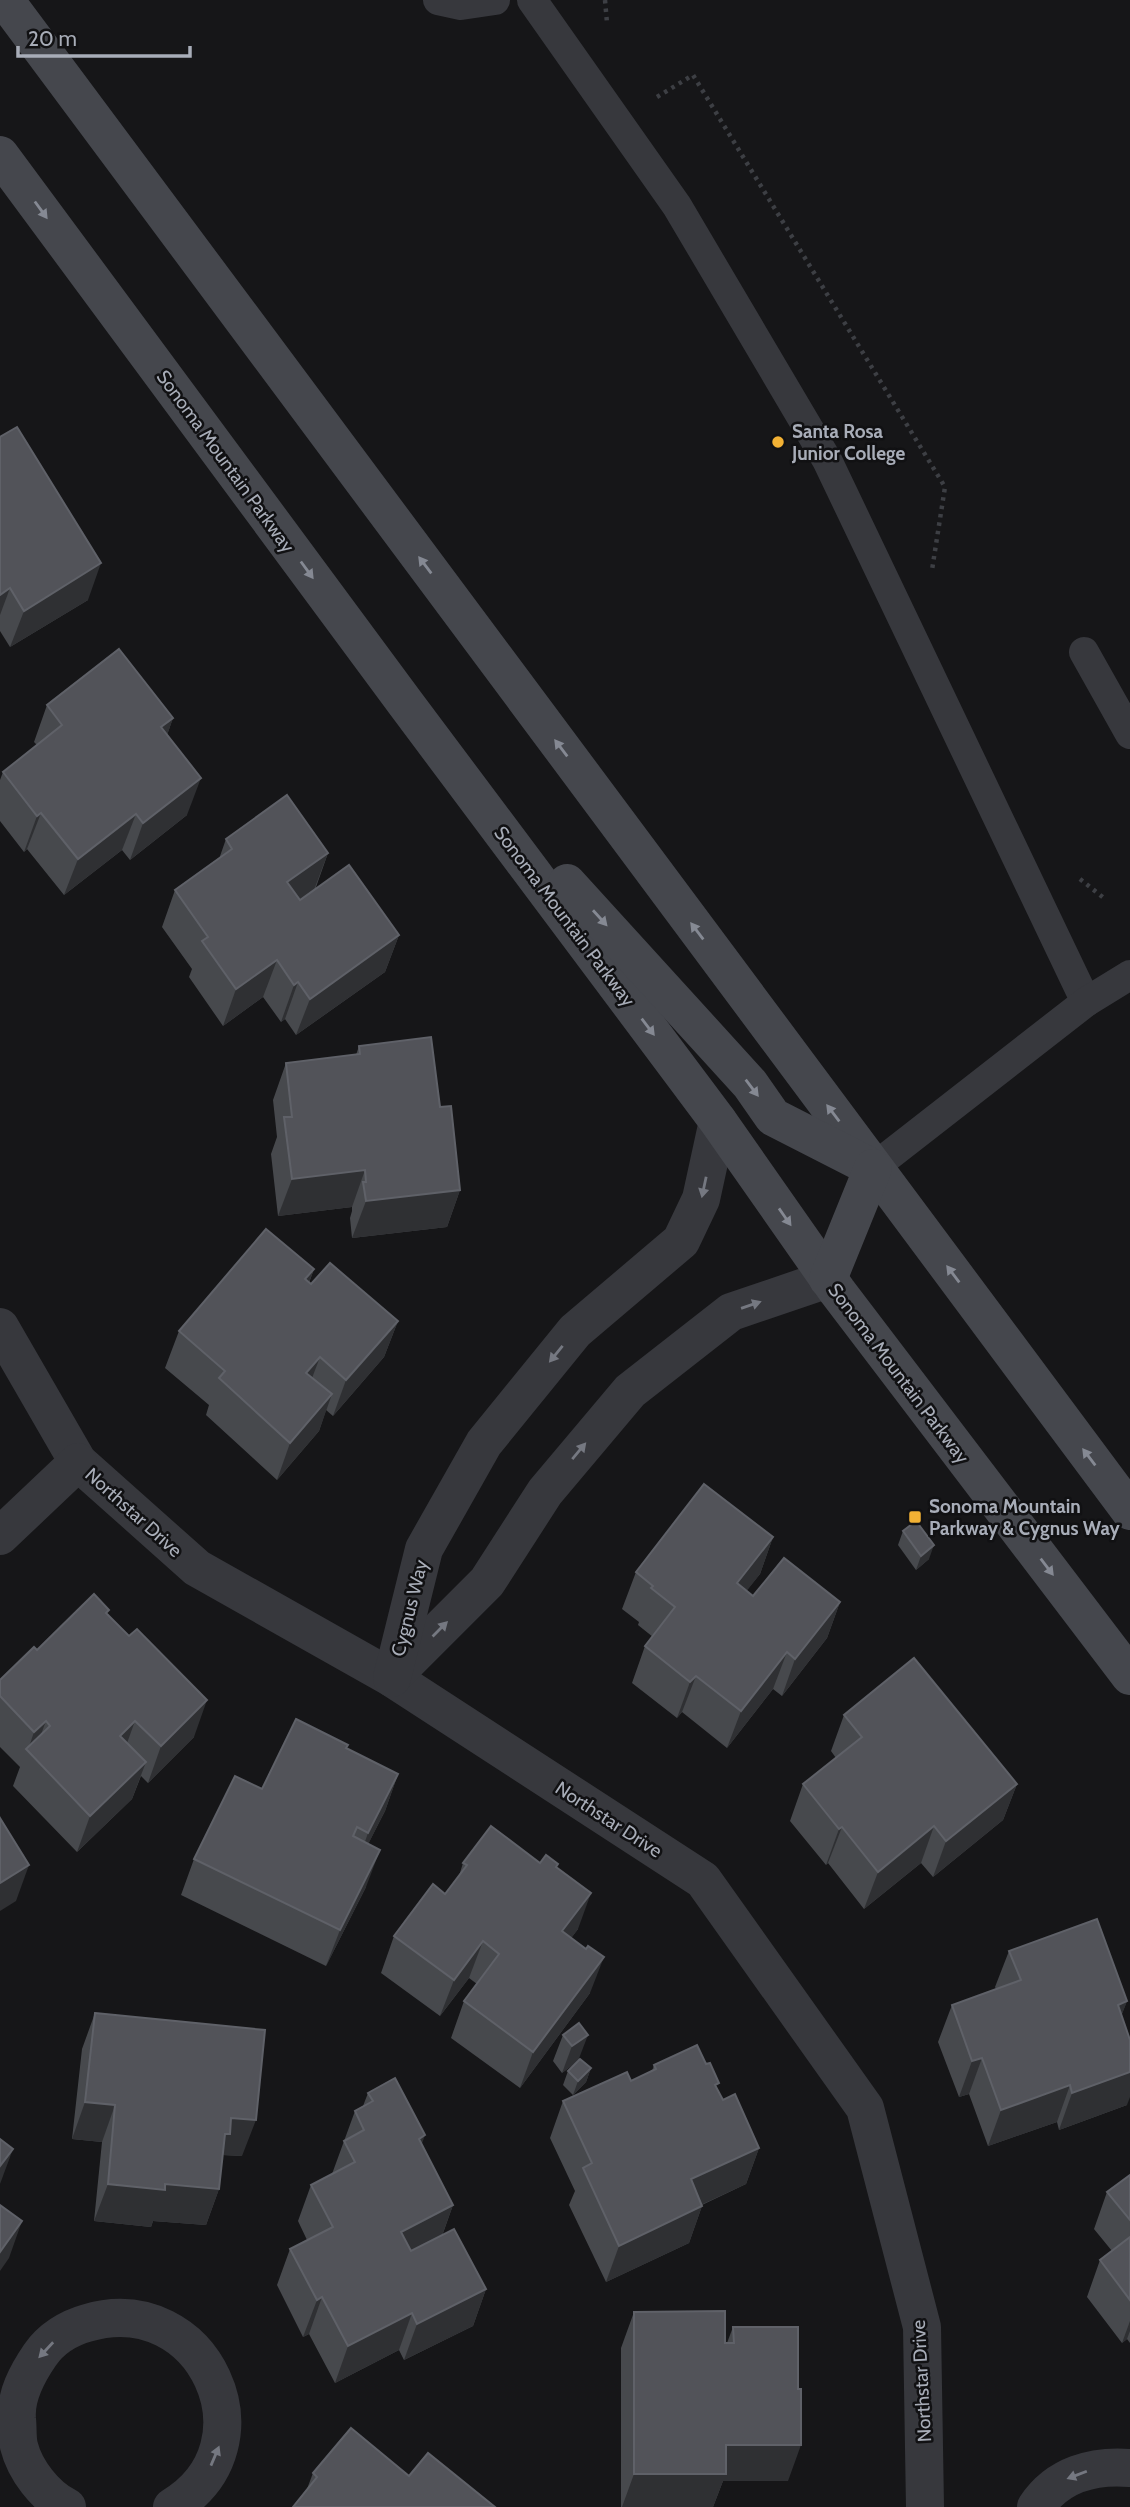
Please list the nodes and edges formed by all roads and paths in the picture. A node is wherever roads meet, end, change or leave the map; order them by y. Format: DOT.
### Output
graph roads {
  1 [pos="5,0"];
  2 [pos="438,0"];
  3 [pos="495,0"];
  4 [pos="532,0"];
  5 [pos="605,0"];
  6 [pos="611,33"];
  7 [pos="651,101"];
  8 [pos="0,155"];
  9 [pos="931,578"];
  10 [pos="1084,652"];
  11 [pos="406,704"];
  12 [pos="1130,734"];
  13 [pos="1076,876"];
  14 [pos="1105,900"];
  15 [pos="1130,975"];
  16 [pos="1086,1002"];
  17 [pos="718,1121"];
  18 [pos="873,1168"];
  19 [pos="828,1279"];
  20 [pos="0,1327"];
  21 [pos="78,1462"];
  22 [pos="1130,1511"];
  23 [pos="0,1535"];
  24 [pos="1130,1676"];
  25 [pos="392,1678"];
  26 [pos="1130,2468"];
  27 [pos="67,2507"];
  28 [pos="172,2507"];
  29 [pos="925,2507"];
  30 [pos="1036,2507"];
  18 -- 1 [label="main road, one-way"];
  2 -- 3 [label="lane"];
  4 -- 16 [label="lane"];
  5 -- 6 [label="path"];
  7 -- 9 [label="path"];
  8 -- 11 [label="main road, Sonoma Mountain Parkway, one-way"];
  10 -- 12 [label="lane"];
  11 -- 17 [label="main road, Sonoma Mountain Parkway, one-way"];
  11 -- 18 [label="main road, one-way"];
  13 -- 14 [label="path"];
  15 -- 16 [label="lane"];
  16 -- 18 [label="lane"];
  17 -- 19 [label="main road, Sonoma Mountain Parkway, one-way"];
  17 -- 25 [label="street, Cygnus Way, one-way"];
  18 -- 19 [label="main road"];
  22 -- 18 [label="main road, one-way"];
  19 -- 24 [label="main road, Sonoma Mountain Parkway, one-way"];
  25 -- 19 [label="street, Cygnus Way, one-way"];
  20 -- 21 [label="street, Northstar Drive"];
  21 -- 23 [label="street"];
  21 -- 25 [label="street, Northstar Drive"];
  25 -- 29 [label="street, Northstar Drive"];
  26 -- 30 [label="street, one-way"];
  28 -- 27 [label="street, one-way"];
}
